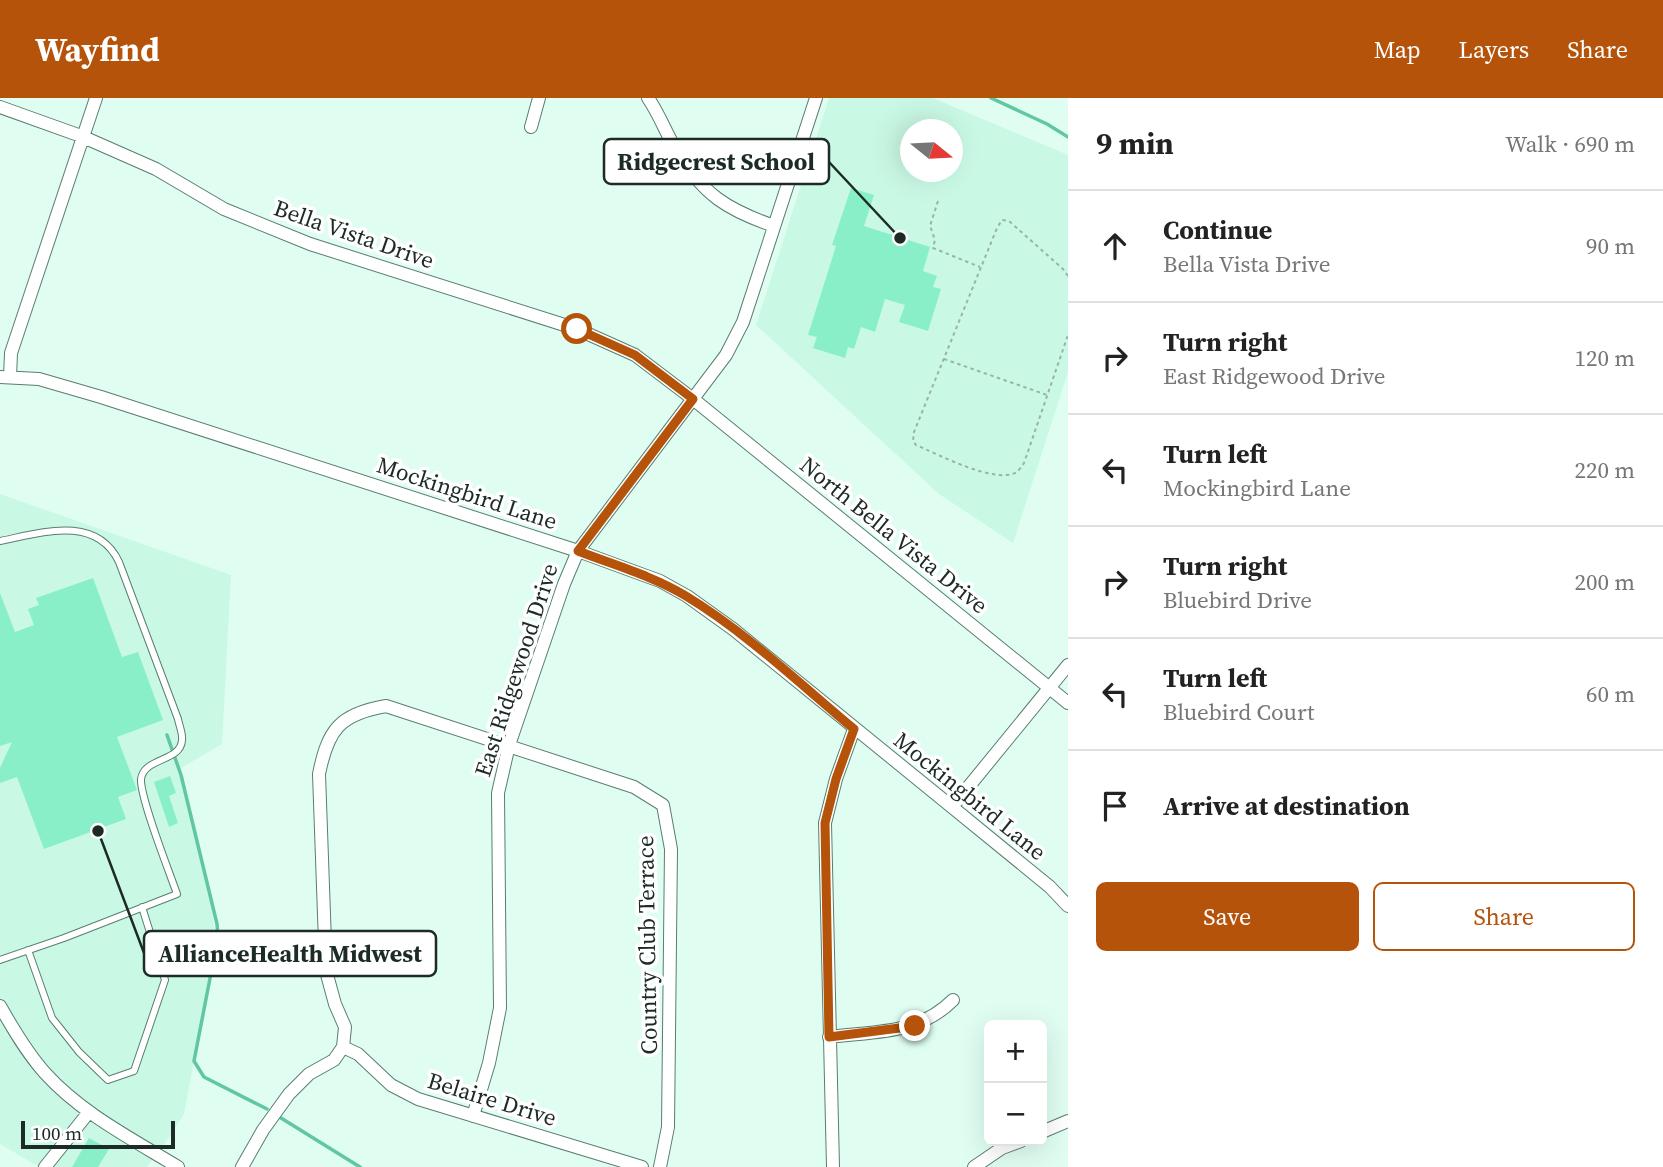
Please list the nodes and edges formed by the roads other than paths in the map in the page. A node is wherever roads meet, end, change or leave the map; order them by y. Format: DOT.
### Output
graph roads {
  1 [pos="96,98"];
  2 [pos="540,98"];
  3 [pos="648,98"];
  4 [pos="816,98"];
  5 [pos="0,107"];
  6 [pos="531,127"];
  7 [pos="81,136"];
  8 [pos="677,152"];
  9 [pos="638,169"];
  10 [pos="774,226"];
  11 [pos="5,377"];
  12 [pos="693,399"];
  13 [pos="0,541"];
  14 [pos="578,551"];
  15 [pos="1068,665"];
  16 [pos="1048,687"];
  17 [pos="1068,703"];
  18 [pos="854,729"];
  19 [pos="509,745"];
  20 [pos="952,807"];
  21 [pos="1068,906"];
  22 [pos="142,907"];
  23 [pos="28,950"];
  24 [pos="0,960"];
  25 [pos="953,1000"];
  26 [pos="0,1006"];
  27 [pos="829,1037"];
  28 [pos="342,1047"];
  29 [pos="89,1112"];
  30 [pos="473,1115"];
  31 [pos="1068,1121"];
  32 [pos="1047,1130"];
  33 [pos="1007,1146"];
  34 [pos="46,1167"];
  35 [pos="178,1167"];
  36 [pos="242,1167"];
  37 [pos="642,1167"];
  38 [pos="660,1167"];
  39 [pos="834,1167"];
  40 [pos="974,1167"];
  1 -- 7 [label="street"];
  2 -- 6 [label="street"];
  3 -- 8 [label="street"];
  4 -- 10 [label="street, East Ridgewood Drive"];
  5 -- 7 [label="street, Bella Vista Drive"];
  7 -- 11 [label="street"];
  7 -- 12 [label="street, Bella Vista Drive"];
  8 -- 9 [label="street"];
  8 -- 10 [label="street"];
  10 -- 12 [label="street, East Ridgewood Drive"];
  11 -- 14 [label="street, Mockingbird Lane"];
  12 -- 14 [label="street, East Ridgewood Drive"];
  12 -- 16 [label="street, North Bella Vista Drive"];
  13 -- 22 [label="lane"];
  14 -- 18 [label="street, Mockingbird Lane"];
  14 -- 19 [label="street, East Ridgewood Drive"];
  15 -- 16 [label="street"];
  16 -- 17 [label="street, North Bella Vista Drive"];
  16 -- 20 [label="street"];
  18 -- 20 [label="street, Mockingbird Lane"];
  18 -- 27 [label="street"];
  19 -- 28 [label="street, Country Club Terrace"];
  19 -- 30 [label="street, East Ridgewood Drive"];
  19 -- 38 [label="street, Country Club Terrace"];
  20 -- 21 [label="street, Mockingbird Lane"];
  22 -- 23 [label="lane"];
  22 -- 23 [label="lane"];
  23 -- 24 [label="lane"];
  25 -- 27 [label="street"];
  26 -- 29 [label="street"];
  27 -- 39 [label="street"];
  28 -- 30 [label="street, Belaire Drive"];
  28 -- 36 [label="street"];
  29 -- 34 [label="street"];
  29 -- 35 [label="street"];
  30 -- 37 [label="street, Belaire Drive"];
  31 -- 32 [label="street"];
  33 -- 40 [label="street"];
}
